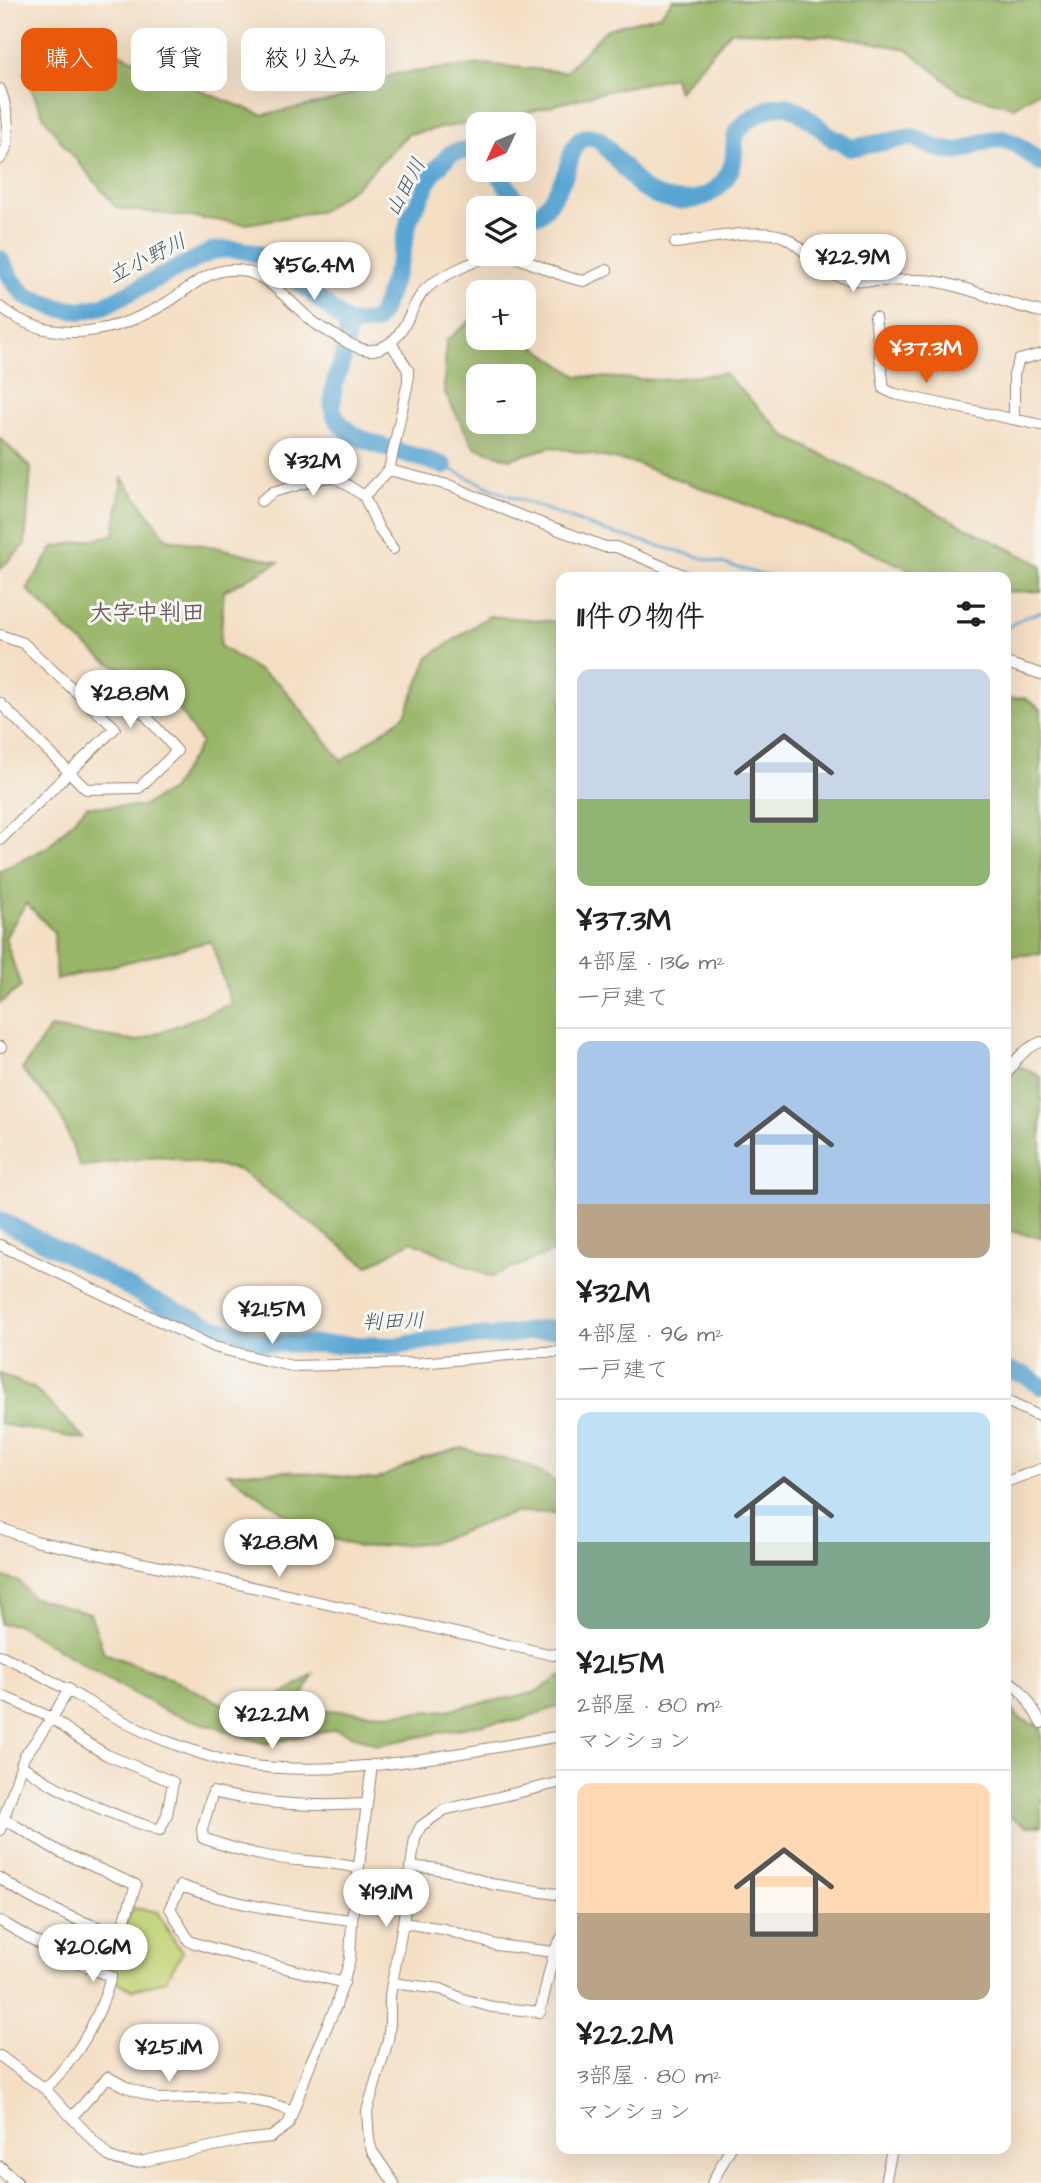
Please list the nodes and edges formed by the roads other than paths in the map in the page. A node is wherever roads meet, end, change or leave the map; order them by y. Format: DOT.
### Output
graph roads {
  1 [pos="0,89"];
  2 [pos="0,159"];
  3 [pos="675,243"];
  4 [pos="607,270"];
  5 [pos="0,307"];
  6 [pos="1041,312"];
  7 [pos="876,317"];
  8 [pos="391,344"];
  9 [pos="1041,354"];
  10 [pos="1014,419"];
  11 [pos="1041,425"];
  12 [pos="389,470"];
  13 [pos="364,496"];
  14 [pos="261,500"];
  15 [pos="393,549"];
  16 [pos="676,572"];
  17 [pos="0,635"];
  18 [pos="1011,665"];
  19 [pos="1041,674"];
  20 [pos="0,704"];
  21 [pos="139,708"];
  22 [pos="68,773"];
  23 [pos="0,839"];
  24 [pos="1041,1042"];
  25 [pos="1011,1069"];
  26 [pos="0,1245"];
  27 [pos="556,1352"];
  28 [pos="1011,1403"];
  29 [pos="1041,1417"];
  30 [pos="1041,1469"];
  31 [pos="1011,1480"];
  32 [pos="0,1528"];
  33 [pos="556,1654"];
  34 [pos="0,1655"];
  35 [pos="1011,1682"];
  36 [pos="69,1689"];
  37 [pos="0,1695"];
  38 [pos="52,1718"];
  39 [pos="1041,1723"];
  40 [pos="556,1737"];
  41 [pos="21,1765"];
  42 [pos="372,1765"];
  43 [pos="556,1783"];
  44 [pos="366,1804"];
  45 [pos="4,1818"];
  46 [pos="0,1830"];
  47 [pos="410,1867"];
  48 [pos="359,1868"];
  49 [pos="0,1878"];
  50 [pos="556,1894"];
  51 [pos="0,1920"];
  52 [pos="352,1920"];
  53 [pos="403,1923"];
  54 [pos="556,1948"];
  55 [pos="554,1952"];
  56 [pos="344,1983"];
  57 [pos="392,1983"];
  58 [pos="0,2056"];
  59 [pos="45,2090"];
  60 [pos="293,2111"];
  61 [pos="72,2117"];
  62 [pos="727,2154"];
  63 [pos="891,2154"];
  64 [pos="0,2168"];
  65 [pos="16,2183"];
  66 [pos="394,2183"];
  67 [pos="712,2183"];
  68 [pos="885,2183"];
  1 -- 2 [label="street"];
  3 -- 6 [label="street"];
  4 -- 8 [label="street"];
  5 -- 8 [label="street"];
  7 -- 10 [label="street"];
  8 -- 12 [label="street"];
  9 -- 10 [label="street"];
  10 -- 11 [label="street"];
  12 -- 13 [label="street"];
  12 -- 16 [label="street"];
  13 -- 14 [label="street"];
  13 -- 15 [label="street"];
  17 -- 22 [label="street"];
  18 -- 19 [label="street"];
  20 -- 22 [label="street"];
  21 -- 22 [label="street"];
  22 -- 23 [label="street"];
  24 -- 25 [label="street"];
  26 -- 27 [label="street"];
  28 -- 29 [label="street"];
  30 -- 31 [label="street"];
  32 -- 33 [label="street"];
  34 -- 36 [label="street"];
  35 -- 39 [label="street"];
  36 -- 38 [label="street"];
  36 -- 42 [label="street"];
  37 -- 38 [label="street"];
  38 -- 41 [label="street"];
  38 -- 41 [label="street"];
  40 -- 42 [label="street"];
  41 -- 45 [label="street"];
  42 -- 44 [label="street"];
  43 -- 47 [label="street"];
  44 -- 48 [label="street"];
  44 -- 48 [label="street"];
  45 -- 46 [label="street"];
  45 -- 49 [label="street"];
  47 -- 50 [label="street"];
  47 -- 53 [label="street"];
  48 -- 52 [label="street"];
  51 -- 59 [label="street"];
  52 -- 56 [label="street"];
  52 -- 56 [label="street"];
  53 -- 55 [label="street"];
  53 -- 57 [label="street"];
  54 -- 55 [label="street"];
  55 -- 57 [label="street"];
  56 -- 60 [label="street"];
  57 -- 66 [label="street"];
  58 -- 59 [label="street"];
  59 -- 61 [label="street"];
  60 -- 61 [label="street"];
  60 -- 61 [label="street"];
  62 -- 67 [label="street"];
  63 -- 68 [label="street"];
  64 -- 65 [label="street"];
}
